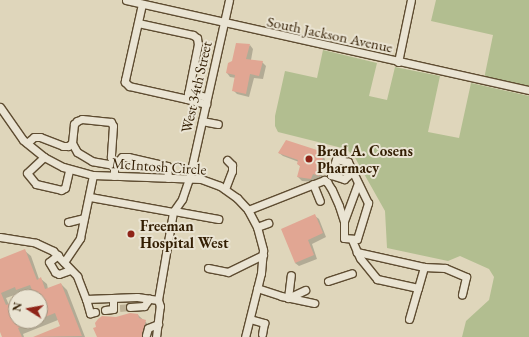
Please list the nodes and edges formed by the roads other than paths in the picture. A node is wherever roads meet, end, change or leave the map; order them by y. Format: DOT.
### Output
graph roads {
  1 [pos="126,0"];
  2 [pos="228,0"];
  3 [pos="411,0"];
  4 [pos="142,4"];
  5 [pos="138,23"];
  6 [pos="224,23"];
  7 [pos="398,62"];
  8 [pos="529,90"];
  9 [pos="187,96"];
  10 [pos="206,101"];
  11 [pos="0,107"];
  12 [pos="202,121"];
  13 [pos="218,124"];
  14 [pos="27,143"];
  15 [pos="72,143"];
  16 [pos="44,157"];
  17 [pos="227,160"];
  18 [pos="114,165"];
  19 [pos="69,170"];
  20 [pos="352,172"];
  21 [pos="93,175"];
  22 [pos="114,176"];
  23 [pos="168,178"];
  24 [pos="189,179"];
  25 [pos="358,183"];
  26 [pos="313,184"];
  27 [pos="225,189"];
  28 [pos="90,197"];
  29 [pos="320,201"];
  30 [pos="248,210"];
  31 [pos="173,212"];
  32 [pos="84,218"];
  33 [pos="218,220"];
  34 [pos="344,221"];
  35 [pos="68,222"];
  36 [pos="268,223"];
  37 [pos="257,227"];
  38 [pos="0,237"];
  39 [pos="352,240"];
  40 [pos="357,252"];
  41 [pos="58,255"];
  42 [pos="263,255"];
  43 [pos="64,262"];
  44 [pos="424,267"];
  45 [pos="208,268"];
  46 [pos="70,270"];
  47 [pos="352,273"];
  48 [pos="291,275"];
  49 [pos="328,281"];
  50 [pos="258,288"];
  51 [pos="418,288"];
  52 [pos="305,290"];
  53 [pos="462,295"];
  54 [pos="113,298"];
  55 [pos="288,298"];
  56 [pos="86,299"];
  57 [pos="149,299"];
  58 [pos="158,300"];
  59 [pos="314,303"];
  60 [pos="130,307"];
  61 [pos="105,310"];
  62 [pos="95,312"];
  63 [pos="250,319"];
  64 [pos="409,319"];
  65 [pos="158,324"];
  66 [pos="262,334"];
  67 [pos="146,335"];
  68 [pos="156,337"];
  69 [pos="245,337"];
  1 -- 4 [label="street, South Jackson Avenue"];
  2 -- 6 [label="street, West 34th Street"];
  3 -- 7 [label="street"];
  4 -- 5 [label="street"];
  4 -- 6 [label="street, South Jackson Avenue"];
  5 -- 9 [label="street"];
  5 -- 9 [label="street"];
  6 -- 7 [label="street, South Jackson Avenue"];
  6 -- 10 [label="street, West 34th Street"];
  7 -- 8 [label="street, South Jackson Avenue"];
  9 -- 10 [label="street"];
  10 -- 12 [label="street, West 34th Street"];
  11 -- 14 [label="street, McIntosh Circle"];
  12 -- 13 [label="street"];
  12 -- 24 [label="street, West 34th Street"];
  14 -- 15 [label="street"];
  14 -- 16 [label="street, McIntosh Circle"];
  15 -- 18 [label="street"];
  15 -- 18 [label="street"];
  16 -- 19 [label="street, McIntosh Circle"];
  16 -- 19 [label="street"];
  17 -- 27 [label="street"];
  18 -- 22 [label="street"];
  18 -- 23 [label="street"];
  19 -- 21 [label="street, McIntosh Circle"];
  20 -- 25 [label="street"];
  21 -- 22 [label="street, McIntosh Circle"];
  21 -- 28 [label="street"];
  22 -- 23 [label="street, McIntosh Circle"];
  23 -- 24 [label="street, McIntosh Circle"];
  24 -- 27 [label="street, McIntosh Circle"];
  24 -- 31 [label="street, West 34th Street"];
  25 -- 34 [label="street"];
  25 -- 39 [label="street"];
  26 -- 29 [label="street"];
  26 -- 30 [label="street"];
  26 -- 34 [label="street"];
  27 -- 30 [label="street, McIntosh Circle"];
  28 -- 31 [label="street"];
  28 -- 32 [label="street"];
  30 -- 37 [label="street, McIntosh Circle"];
  31 -- 33 [label="street"];
  31 -- 58 [label="street"];
  32 -- 35 [label="street"];
  32 -- 43 [label="street"];
  34 -- 39 [label="street"];
  36 -- 37 [label="street"];
  37 -- 42 [label="street, McIntosh Circle"];
  38 -- 41 [label="street"];
  39 -- 40 [label="street"];
  40 -- 44 [label="street"];
  40 -- 51 [label="street"];
  41 -- 43 [label="street"];
  41 -- 46 [label="street"];
  42 -- 45 [label="street"];
  42 -- 50 [label="street, McIntosh Circle"];
  43 -- 46 [label="street"];
  44 -- 51 [label="street"];
  44 -- 53 [label="street"];
  46 -- 56 [label="street"];
  47 -- 49 [label="street"];
  48 -- 55 [label="street"];
  50 -- 55 [label="street"];
  50 -- 63 [label="street, McIntosh Circle"];
  51 -- 64 [label="street"];
  52 -- 55 [label="street"];
  54 -- 56 [label="street"];
  54 -- 57 [label="street"];
  54 -- 61 [label="street"];
  55 -- 59 [label="street"];
  56 -- 62 [label="street"];
  57 -- 58 [label="street"];
  57 -- 60 [label="street"];
  58 -- 65 [label="street"];
  63 -- 66 [label="street"];
  63 -- 69 [label="street, McIntosh Circle"];
  65 -- 67 [label="street"];
  65 -- 68 [label="street"];
}
